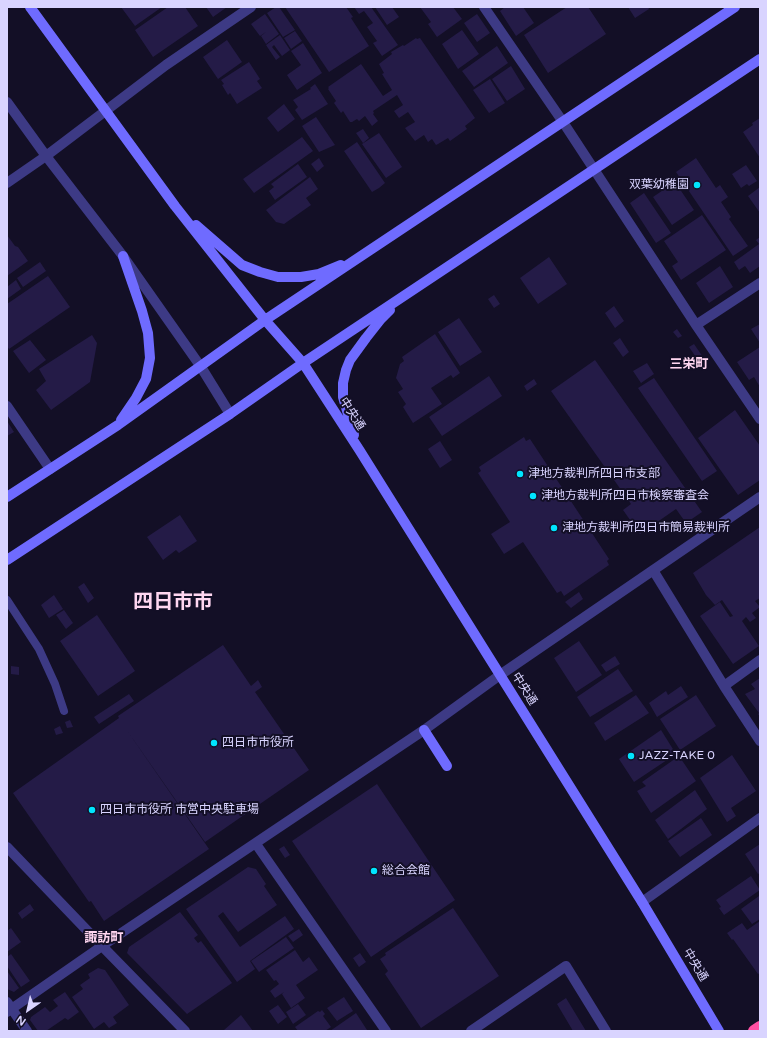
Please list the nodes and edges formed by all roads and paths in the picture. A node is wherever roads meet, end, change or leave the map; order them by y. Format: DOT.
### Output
graph roads {
  1 [pos="30,7"];
  2 [pos="251,7"];
  3 [pos="484,7"];
  4 [pos="735,7"];
  5 [pos="760,59"];
  6 [pos="7,102"];
  7 [pos="105,110"];
  8 [pos="563,122"];
  9 [pos="46,156"];
  10 [pos="593,170"];
  11 [pos="7,183"];
  12 [pos="175,206"];
  13 [pos="122,256"];
  14 [pos="360,258"];
  15 [pos="760,283"];
  16 [pos="412,290"];
  17 [pos="265,320"];
  18 [pos="696,326"];
  19 [pos="303,363"];
  20 [pos="201,366"];
  21 [pos="7,406"];
  22 [pos="230,414"];
  23 [pos="760,419"];
  24 [pos="118,425"];
  25 [pos="360,451"];
  26 [pos="50,469"];
  27 [pos="7,497"];
  28 [pos="760,497"];
  29 [pos="7,560"];
  30 [pos="653,570"];
  31 [pos="7,600"];
  32 [pos="760,660"];
  33 [pos="500,675"];
  34 [pos="724,686"];
  35 [pos="64,711"];
  36 [pos="424,730"];
  37 [pos="760,741"];
  38 [pos="447,766"];
  39 [pos="760,818"];
  40 [pos="256,844"];
  41 [pos="7,847"];
  42 [pos="642,902"];
  43 [pos="102,946"];
  44 [pos="9,1008"];
  45 [pos="760,1027"];
  46 [pos="27,1031"];
  47 [pos="185,1031"];
  48 [pos="386,1031"];
  49 [pos="471,1031"];
  50 [pos="606,1031"];
  51 [pos="719,1031"];
  52 [pos="754,1031"];
  1 -- 7 [label="street"];
  2 -- 7 [label="street"];
  3 -- 8 [label="street"];
  4 -- 8 [label="street"];
  5 -- 10 [label="street"];
  6 -- 9 [label="street"];
  7 -- 9 [label="street"];
  7 -- 12 [label="street"];
  8 -- 10 [label="street"];
  8 -- 14 [label="street"];
  9 -- 11 [label="street"];
  9 -- 13 [label="street"];
  10 -- 16 [label="street"];
  10 -- 18 [label="street"];
  12 -- 14 [label="street"];
  12 -- 17 [label="street, 中央通"];
  13 -- 20 [label="street"];
  13 -- 24 [label="street"];
  14 -- 17 [label="street"];
  15 -- 18 [label="street"];
  16 -- 19 [label="street"];
  16 -- 25 [label="street"];
  17 -- 19 [label="street, 中央通"];
  17 -- 20 [label="street"];
  18 -- 23 [label="street"];
  19 -- 22 [label="street"];
  19 -- 25 [label="street, 中央通"];
  20 -- 22 [label="street"];
  20 -- 24 [label="street"];
  21 -- 26 [label="street"];
  22 -- 29 [label="street"];
  24 -- 26 [label="street"];
  25 -- 33 [label="street, 中央通"];
  26 -- 27 [label="street"];
  28 -- 30 [label="street"];
  30 -- 33 [label="street"];
  30 -- 34 [label="street"];
  31 -- 35 [label="lane"];
  32 -- 34 [label="street"];
  33 -- 36 [label="street"];
  33 -- 42 [label="street, 中央通"];
  34 -- 37 [label="street"];
  36 -- 38 [label="street"];
  36 -- 40 [label="street"];
  39 -- 42 [label="street"];
  40 -- 43 [label="street"];
  40 -- 48 [label="street"];
  41 -- 43 [label="street"];
  42 -- 51 [label="street, 中央通"];
  43 -- 44 [label="street"];
  43 -- 47 [label="street"];
  44 -- 46 [label="street"];
  45 -- 52 [label="highway"];
  49 -- 50 [label="street"];
}
